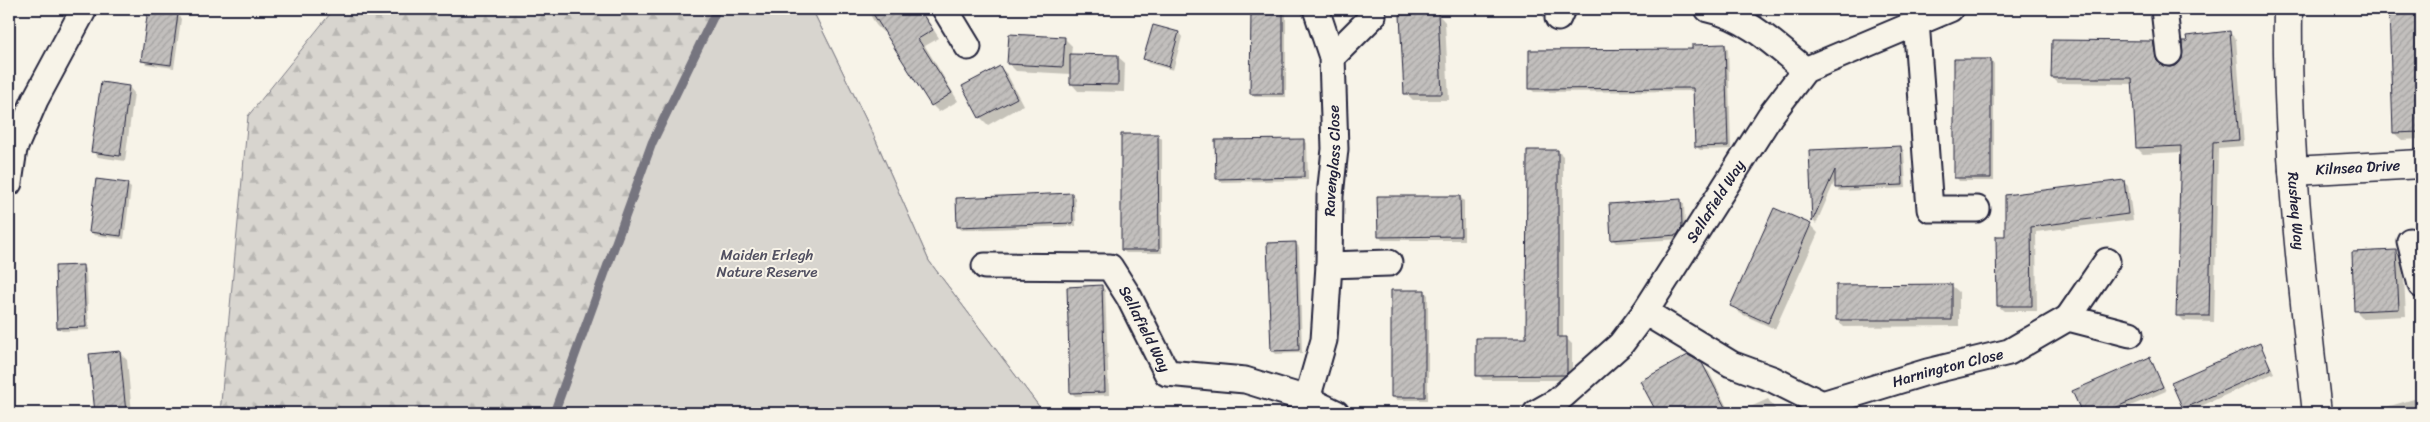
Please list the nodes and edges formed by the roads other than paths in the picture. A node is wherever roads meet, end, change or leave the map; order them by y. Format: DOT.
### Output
graph roads {
  1 [pos="84,9"];
  2 [pos="1316,9"];
  3 [pos="1708,9"];
  4 [pos="1950,9"];
  5 [pos="2164,9"];
  6 [pos="2288,9"];
  7 [pos="951,11"];
  8 [pos="1373,16"];
  9 [pos="1916,21"];
  10 [pos="968,47"];
  11 [pos="2168,54"];
  12 [pos="1332,57"];
  13 [pos="1805,70"];
  14 [pos="12,149"];
  15 [pos="2421,164"];
  16 [pos="2294,171"];
  17 [pos="9,183"];
  18 [pos="1977,209"];
  19 [pos="2410,241"];
  20 [pos="2107,261"];
  21 [pos="1389,263"];
  22 [pos="1329,265"];
  23 [pos="985,266"];
  24 [pos="2421,284"];
  25 [pos="1645,312"];
  26 [pos="2068,318"];
  27 [pos="2130,334"];
  28 [pos="1307,399"];
  29 [pos="1824,408"];
  30 [pos="1336,413"];
  31 [pos="1536,413"];
  32 [pos="2317,413"];
  1 -- 14 [label="street"];
  2 -- 12 [label="street, Ravenglass Close"];
  3 -- 13 [label="street"];
  4 -- 9 [label="street, Sellafield Way"];
  5 -- 11 [label="street"];
  6 -- 16 [label="street, Rushey Way"];
  7 -- 10 [label="street"];
  8 -- 12 [label="street"];
  9 -- 13 [label="street, Sellafield Way"];
  9 -- 18 [label="street"];
  12 -- 22 [label="street, Ravenglass Close"];
  13 -- 25 [label="street, Sellafield Way"];
  14 -- 17 [label="street"];
  15 -- 16 [label="street, Kilnsea Drive"];
  16 -- 32 [label="street, Rushey Way"];
  19 -- 24 [label="street"];
  20 -- 26 [label="street, Harnington Close"];
  21 -- 22 [label="street"];
  22 -- 28 [label="street, Ravenglass Close"];
  23 -- 28 [label="street, Sellafield Way"];
  25 -- 29 [label="street, Harnington Close"];
  25 -- 31 [label="street, Sellafield Way"];
  26 -- 27 [label="street"];
  26 -- 29 [label="street, Harnington Close"];
  28 -- 30 [label="street, Sellafield Way"];
}
